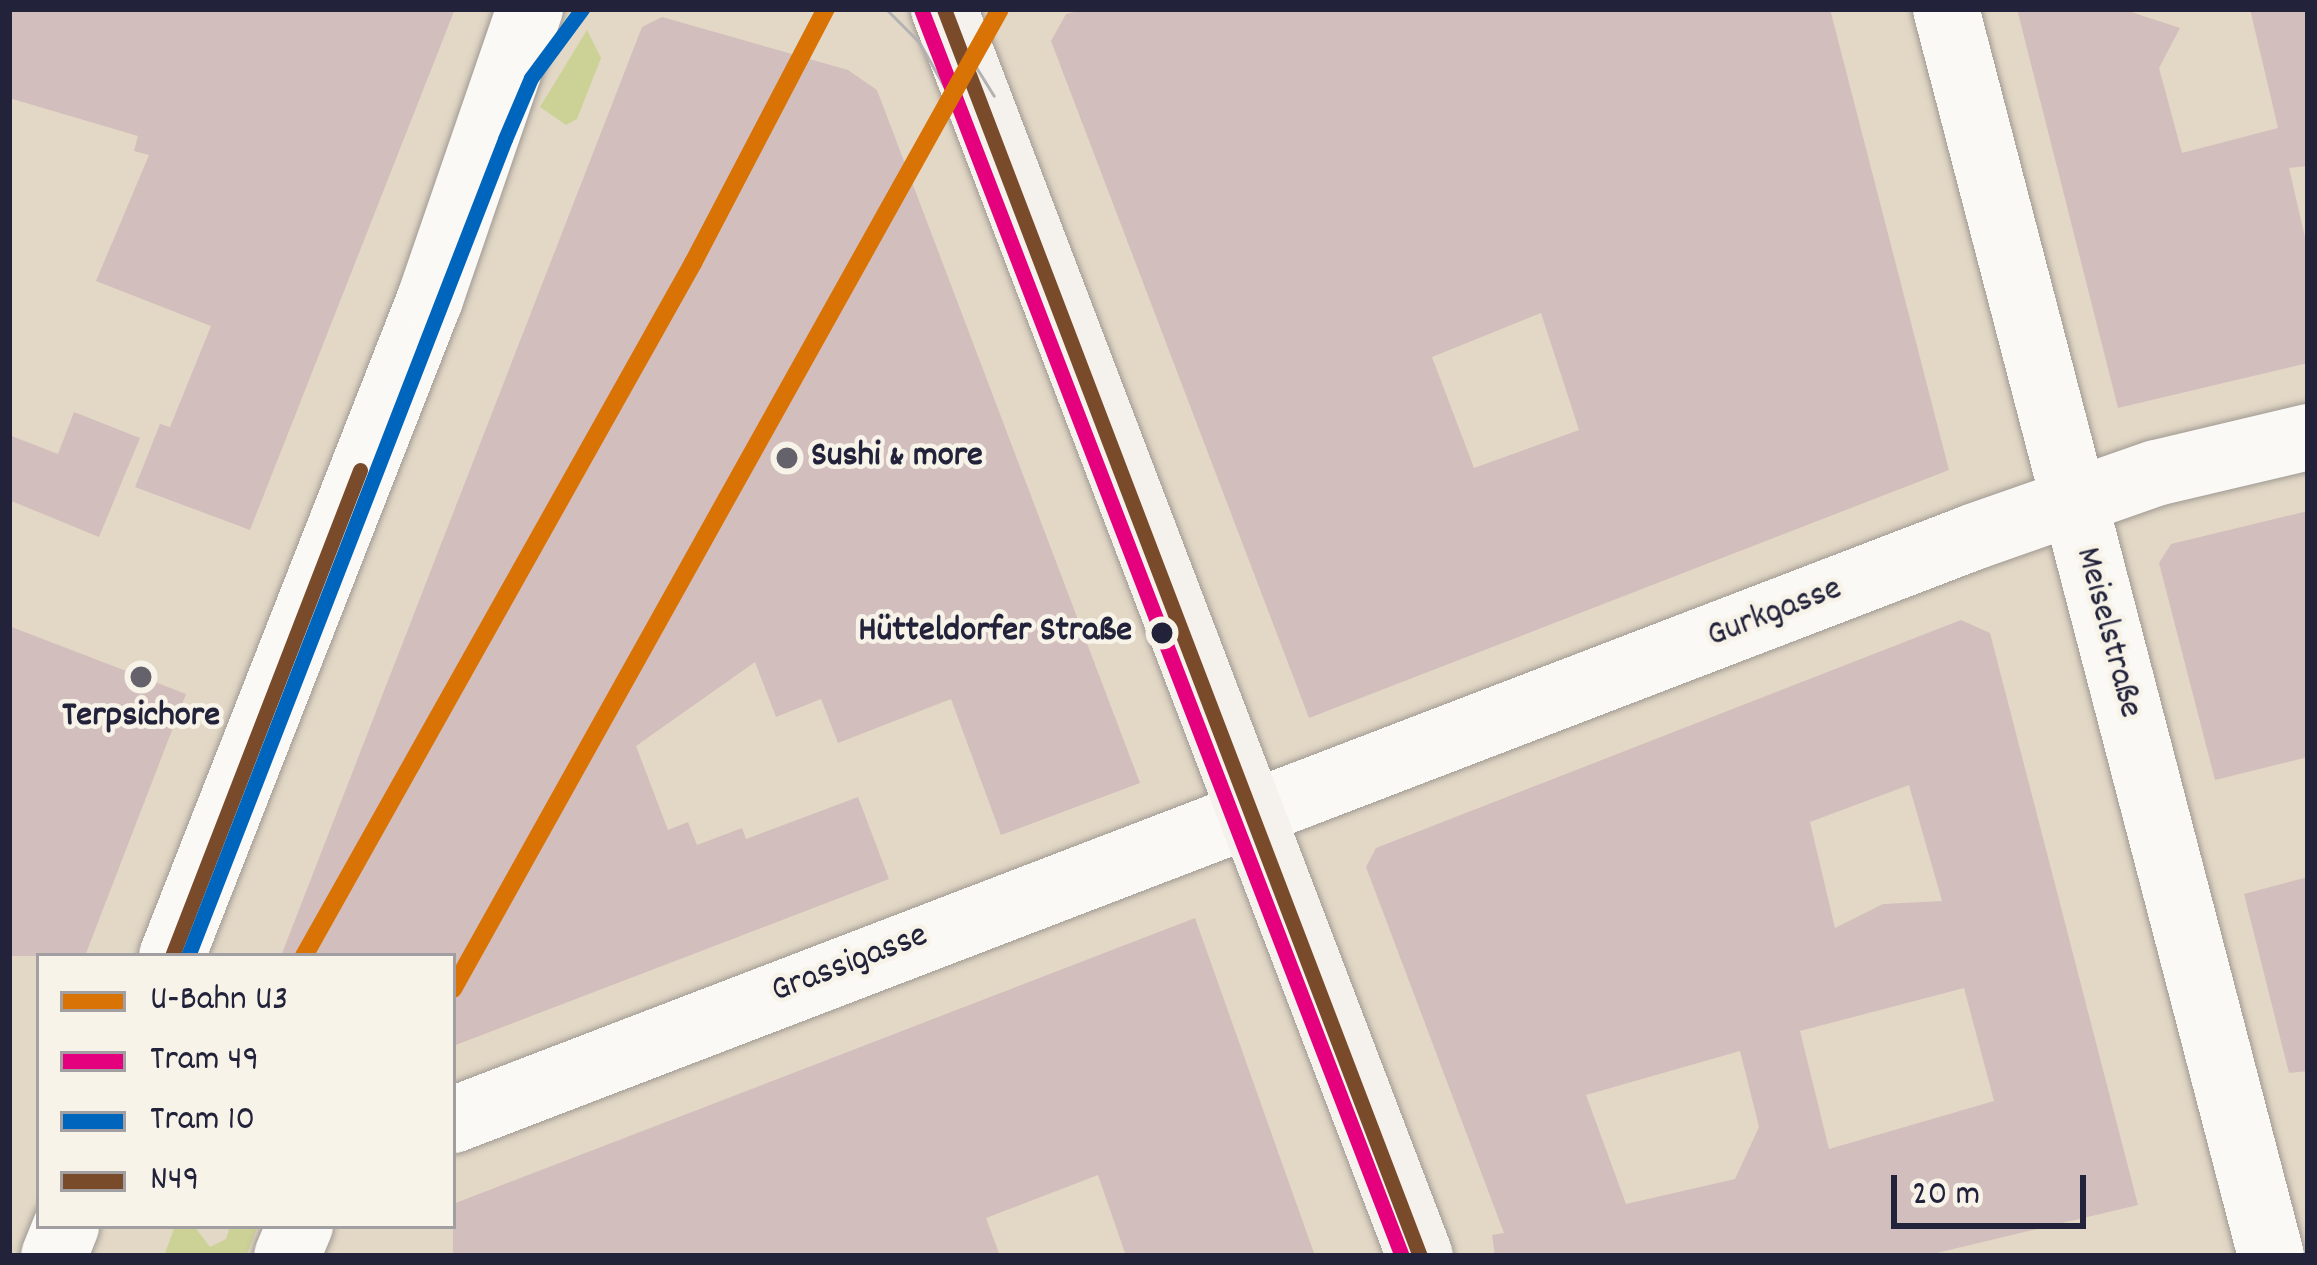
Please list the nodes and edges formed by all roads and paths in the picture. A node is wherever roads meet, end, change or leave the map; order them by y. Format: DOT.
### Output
graph roads {
  1 [pos="530,9"];
  2 [pos="944,9"];
  3 [pos="1946,9"];
  4 [pos="2308,437"];
  5 [pos="2073,500"];
  6 [pos="1250,815"];
  7 [pos="173,953"];
  8 [pos="456,1119"];
  9 [pos="1420,1256"];
  10 [pos="2271,1256"];
  1 -- 7 [label="street"];
  2 -- 6 [label="main road"];
  3 -- 5 [label="street, Meiselstraße"];
  4 -- 5 [label="street, Gurkgasse"];
  5 -- 6 [label="street, Gurkgasse"];
  5 -- 10 [label="street, Meiselstraße"];
  6 -- 8 [label="street, Grassigasse"];
  6 -- 9 [label="main road"];
}
